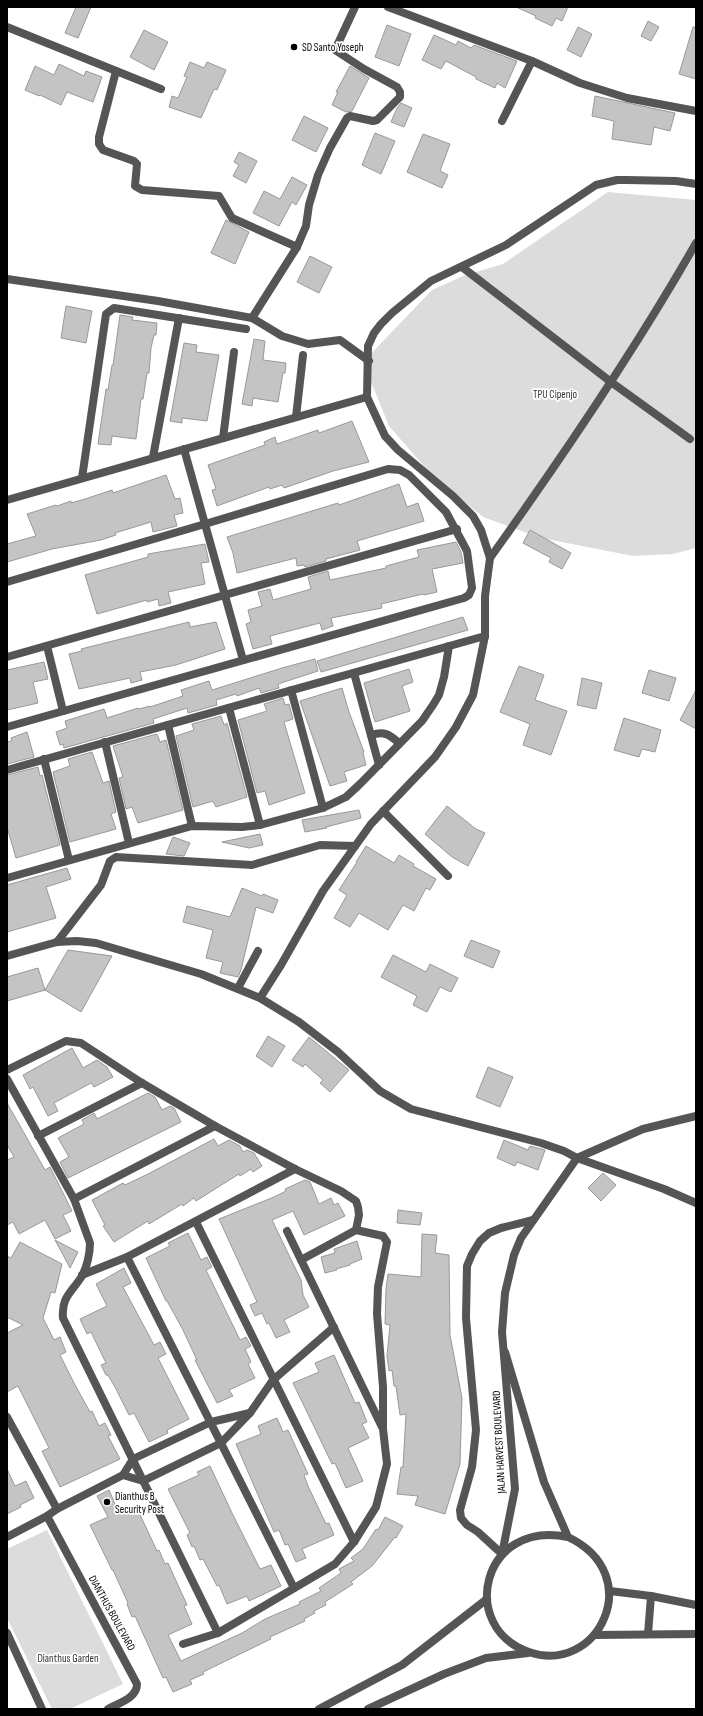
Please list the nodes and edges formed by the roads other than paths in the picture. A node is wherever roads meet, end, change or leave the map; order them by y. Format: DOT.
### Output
graph roads {
  1 [pos="355,7"];
  2 [pos="388,7"];
  3 [pos="7,27"];
  4 [pos="532,61"];
  5 [pos="116,71"];
  6 [pos="161,89"];
  7 [pos="696,111"];
  8 [pos="502,121"];
  9 [pos="696,184"];
  10 [pos="696,243"];
  11 [pos="297,247"];
  12 [pos="462,267"];
  13 [pos="7,278"];
  14 [pos="179,318"];
  15 [pos="252,318"];
  16 [pos="246,329"];
  17 [pos="234,352"];
  18 [pos="303,355"];
  19 [pos="369,361"];
  20 [pos="611,382"];
  21 [pos="367,396"];
  22 [pos="296,417"];
  23 [pos="223,438"];
  24 [pos="690,439"];
  25 [pos="184,449"];
  26 [pos="153,457"];
  27 [pos="82,478"];
  28 [pos="7,500"];
  29 [pos="205,524"];
  30 [pos="457,529"];
  31 [pos="490,558"];
  32 [pos="7,582"];
  33 [pos="225,595"];
  34 [pos="485,636"];
  35 [pos="46,646"];
  36 [pos="449,646"];
  37 [pos="7,657"];
  38 [pos="243,660"];
  39 [pos="354,673"];
  40 [pos="291,690"];
  41 [pos="229,708"];
  42 [pos="63,711"];
  43 [pos="168,725"];
  44 [pos="7,727"];
  45 [pos="371,735"];
  46 [pos="105,742"];
  47 [pos="399,743"];
  48 [pos="44,759"];
  49 [pos="379,765"];
  50 [pos="7,770"];
  51 [pos="323,808"];
  52 [pos="383,811"];
  53 [pos="260,825"];
  54 [pos="192,826"];
  55 [pos="129,843"];
  56 [pos="355,846"];
  57 [pos="69,860"];
  58 [pos="448,876"];
  59 [pos="7,878"];
  60 [pos="57,942"];
  61 [pos="258,951"];
  62 [pos="7,956"];
  63 [pos="238,988"];
  64 [pos="260,998"];
  65 [pos="7,1070"];
  66 [pos="7,1079"];
  67 [pos="142,1083"];
  68 [pos="696,1116"];
  69 [pos="215,1126"];
  70 [pos="38,1136"];
  71 [pos="577,1158"];
  72 [pos="295,1169"];
  73 [pos="74,1198"];
  74 [pos="696,1203"];
  75 [pos="533,1220"];
  76 [pos="196,1222"];
  77 [pos="356,1230"];
  78 [pos="287,1231"];
  79 [pos="127,1257"];
  80 [pos="301,1260"];
  81 [pos="82,1275"];
  82 [pos="334,1327"];
  83 [pos="505,1352"];
  84 [pos="273,1380"];
  85 [pos="250,1413"];
  86 [pos="7,1417"];
  87 [pos="211,1422"];
  88 [pos="383,1429"];
  89 [pos="221,1443"];
  90 [pos="133,1459"];
  91 [pos="123,1475"];
  92 [pos="143,1481"];
  93 [pos="57,1509"];
  94 [pos="47,1516"];
  95 [pos="568,1537"];
  96 [pos="7,1538"];
  97 [pos="354,1542"];
  98 [pos="502,1554"];
  99 [pos="294,1588"];
  100 [pos="610,1591"];
  101 [pos="651,1596"];
  102 [pos="487,1599"];
  103 [pos="696,1604"];
  104 [pos="7,1633"];
  105 [pos="218,1633"];
  106 [pos="648,1634"];
  107 [pos="696,1634"];
  108 [pos="595,1635"];
  109 [pos="183,1644"];
  110 [pos="529,1652"];
  111 [pos="120,1706"];
  112 [pos="42,1709"];
  113 [pos="108,1709"];
  114 [pos="318,1709"];
  115 [pos="368,1709"];
  1 -- 11 [label="street"];
  2 -- 4 [label="street"];
  3 -- 5 [label="street"];
  4 -- 7 [label="street"];
  4 -- 8 [label="street"];
  5 -- 6 [label="street"];
  5 -- 11 [label="street"];
  9 -- 12 [label="street"];
  10 -- 20 [label="street"];
  11 -- 15 [label="street"];
  12 -- 19 [label="street"];
  12 -- 20 [label="street"];
  13 -- 15 [label="street"];
  14 -- 16 [label="street"];
  14 -- 26 [label="street"];
  14 -- 27 [label="street"];
  15 -- 19 [label="street"];
  17 -- 23 [label="street"];
  18 -- 22 [label="street"];
  19 -- 21 [label="street"];
  20 -- 24 [label="street"];
  20 -- 31 [label="street"];
  21 -- 22 [label="street"];
  21 -- 31 [label="street"];
  22 -- 23 [label="street"];
  23 -- 25 [label="street"];
  25 -- 26 [label="street"];
  25 -- 29 [label="street"];
  26 -- 27 [label="street"];
  27 -- 28 [label="street"];
  29 -- 30 [label="street"];
  29 -- 32 [label="street"];
  29 -- 33 [label="street"];
  30 -- 33 [label="street"];
  30 -- 38 [label="street"];
  31 -- 34 [label="street"];
  33 -- 35 [label="street"];
  33 -- 38 [label="street"];
  34 -- 36 [label="street"];
  34 -- 52 [label="street"];
  35 -- 37 [label="street"];
  35 -- 42 [label="street"];
  36 -- 39 [label="street"];
  36 -- 47 [label="street"];
  38 -- 42 [label="street"];
  39 -- 40 [label="street"];
  39 -- 45 [label="street"];
  40 -- 41 [label="street"];
  40 -- 51 [label="street"];
  41 -- 43 [label="street"];
  41 -- 53 [label="street"];
  42 -- 44 [label="street"];
  43 -- 46 [label="street"];
  43 -- 54 [label="street"];
  45 -- 47 [label="street"];
  45 -- 49 [label="street"];
  46 -- 48 [label="street"];
  46 -- 55 [label="street"];
  47 -- 49 [label="street"];
  48 -- 50 [label="street"];
  48 -- 57 [label="street"];
  49 -- 51 [label="street"];
  51 -- 53 [label="street"];
  52 -- 56 [label="street"];
  52 -- 58 [label="street"];
  53 -- 54 [label="street"];
  54 -- 55 [label="street"];
  55 -- 57 [label="street"];
  56 -- 60 [label="street"];
  56 -- 64 [label="street"];
  57 -- 59 [label="street"];
  60 -- 62 [label="street"];
  60 -- 63 [label="street"];
  61 -- 63 [label="street"];
  63 -- 64 [label="street"];
  64 -- 71 [label="street"];
  65 -- 67 [label="street"];
  66 -- 70 [label="street"];
  67 -- 69 [label="street"];
  67 -- 70 [label="street"];
  68 -- 71 [label="street"];
  69 -- 72 [label="street"];
  69 -- 73 [label="street"];
  70 -- 73 [label="street"];
  71 -- 74 [label="street"];
  71 -- 75 [label="street, JALAN HARVEST BOULEVARD"];
  72 -- 76 [label="street"];
  72 -- 77 [label="street"];
  73 -- 81 [label="street"];
  75 -- 83 [label="street, JALAN HARVEST BOULEVARD"];
  75 -- 98 [label="street"];
  76 -- 79 [label="street"];
  76 -- 84 [label="street"];
  77 -- 80 [label="street"];
  77 -- 88 [label="street"];
  78 -- 80 [label="street"];
  79 -- 81 [label="street"];
  79 -- 87 [label="street"];
  80 -- 82 [label="street"];
  81 -- 90 [label="street"];
  82 -- 84 [label="street"];
  82 -- 88 [label="street"];
  83 -- 95 [label="street, JALAN HARVEST BOULEVARD"];
  83 -- 98 [label="street, JALAN HARVEST BOULEVARD"];
  84 -- 85 [label="street"];
  84 -- 97 [label="street"];
  85 -- 87 [label="street"];
  85 -- 89 [label="street"];
  86 -- 93 [label="street"];
  87 -- 89 [label="street"];
  87 -- 90 [label="street"];
  88 -- 97 [label="street"];
  89 -- 92 [label="street"];
  89 -- 99 [label="street"];
  90 -- 91 [label="street"];
  90 -- 92 [label="street"];
  91 -- 92 [label="street"];
  91 -- 93 [label="street"];
  92 -- 105 [label="street"];
  93 -- 94 [label="street"];
  94 -- 96 [label="street"];
  94 -- 111 [label="street, DIANTHUS BOULEVARD"];
  95 -- 98 [label="street, JALAN HARVEST BOULEVARD"];
  95 -- 100 [label="street, JALAN HARVEST BOULEVARD"];
  97 -- 99 [label="street"];
  98 -- 102 [label="street, JALAN HARVEST BOULEVARD"];
  99 -- 105 [label="street"];
  100 -- 101 [label="street"];
  100 -- 108 [label="street, JALAN HARVEST BOULEVARD"];
  101 -- 103 [label="street"];
  101 -- 106 [label="street"];
  102 -- 110 [label="street, JALAN HARVEST BOULEVARD"];
  102 -- 114 [label="street"];
  104 -- 112 [label="street"];
  105 -- 109 [label="street"];
  106 -- 107 [label="street"];
  106 -- 108 [label="street"];
  108 -- 110 [label="street, JALAN HARVEST BOULEVARD"];
  110 -- 115 [label="street, JALAN HARVEST BOULEVARD"];
  111 -- 113 [label="street, DIANTHUS BOULEVARD"];
}
